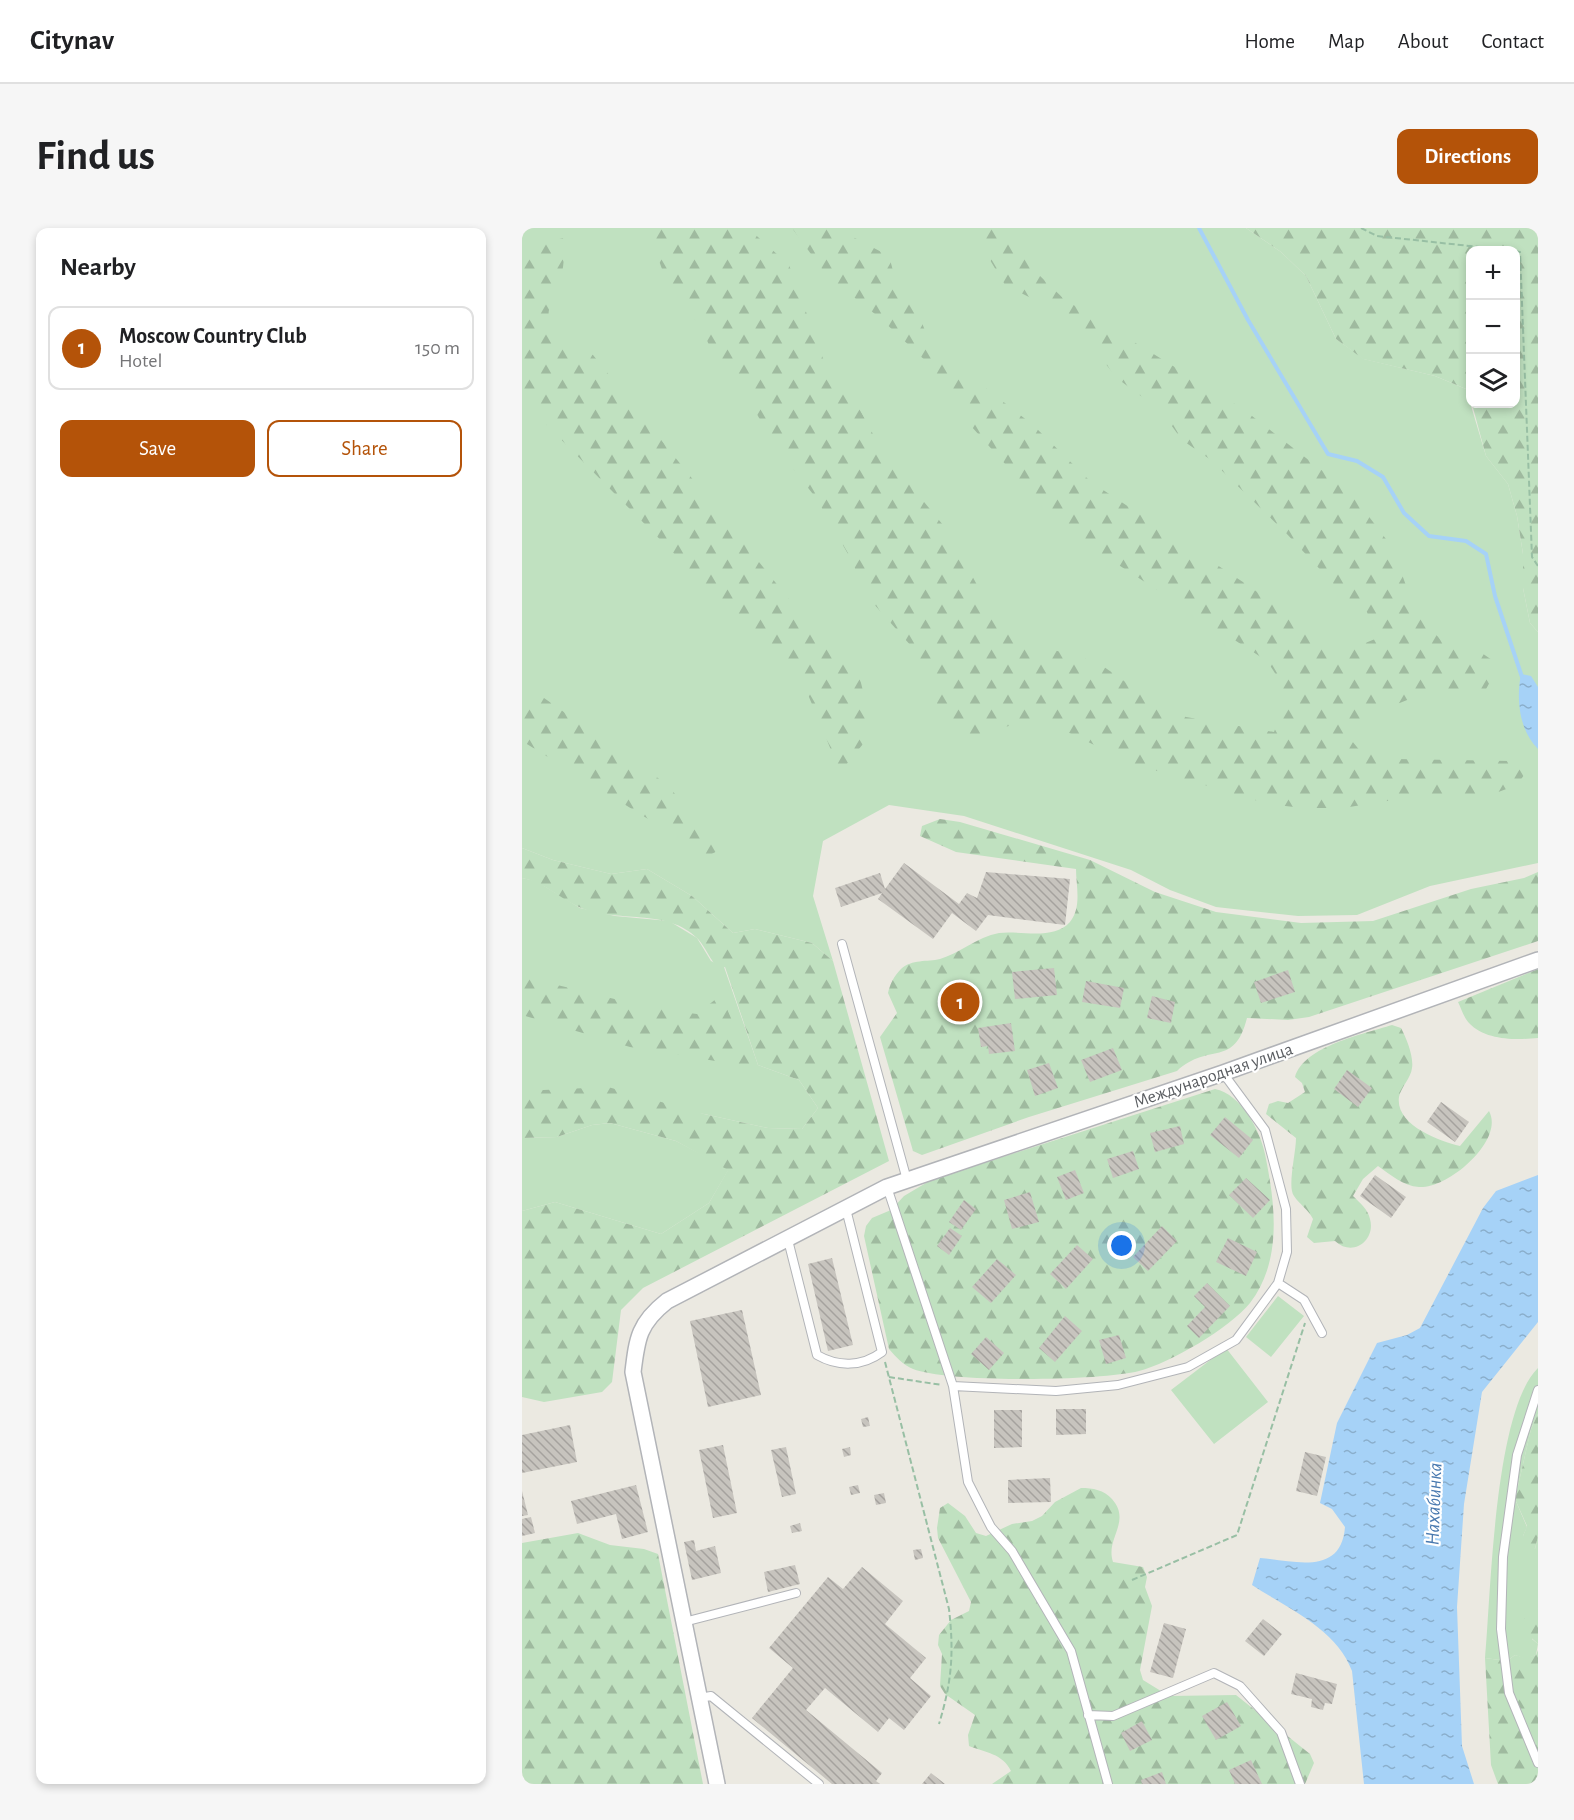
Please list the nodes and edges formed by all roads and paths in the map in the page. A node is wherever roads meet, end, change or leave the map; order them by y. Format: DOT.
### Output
graph roads {
  1 [pos="1361,228"];
  2 [pos="1470,246"];
  3 [pos="1520,252"];
  4 [pos="1538,566"];
  5 [pos="842,944"];
  6 [pos="1538,960"];
  7 [pos="1223,1073"];
  8 [pos="907,1180"];
  9 [pos="887,1187"];
  10 [pos="846,1209"];
  11 [pos="788,1240"];
  12 [pos="1278,1283"];
  13 [pos="1310,1310"];
  14 [pos="1322,1333"];
  15 [pos="882,1352"];
  16 [pos="889,1377"];
  17 [pos="953,1386"];
  18 [pos="1538,1390"];
  19 [pos="1132,1580"];
  20 [pos="796,1593"];
  21 [pos="684,1622"];
  22 [pos="699,1698"];
  23 [pos="1088,1715"];
  24 [pos="939,1724"];
  25 [pos="1538,1763"];
  26 [pos="717,1784"];
  27 [pos="819,1784"];
  28 [pos="1108,1784"];
  29 [pos="1300,1784"];
  1 -- 2 [label="path"];
  3 -- 4 [label="path"];
  5 -- 8 [label="lane"];
  6 -- 7 [label="street, Международная улица"];
  7 -- 8 [label="street, Международная улица"];
  7 -- 12 [label="lane"];
  8 -- 9 [label="street, Международная улица"];
  9 -- 10 [label="street, Международная улица"];
  9 -- 17 [label="lane"];
  10 -- 11 [label="street, Международная улица"];
  10 -- 15 [label="lane"];
  11 -- 15 [label="lane"];
  11 -- 21 [label="street, Международная улица"];
  12 -- 13 [label="lane"];
  12 -- 17 [label="lane"];
  13 -- 14 [label="lane"];
  13 -- 19 [label="path"];
  15 -- 16 [label="path"];
  16 -- 17 [label="path"];
  16 -- 24 [label="path"];
  17 -- 23 [label="lane"];
  18 -- 25 [label="lane"];
  20 -- 21 [label="lane"];
  21 -- 22 [label="street, Международная улица"];
  22 -- 26 [label="street, Международная улица"];
  22 -- 27 [label="lane"];
  23 -- 28 [label="lane"];
  23 -- 29 [label="lane"];
}
